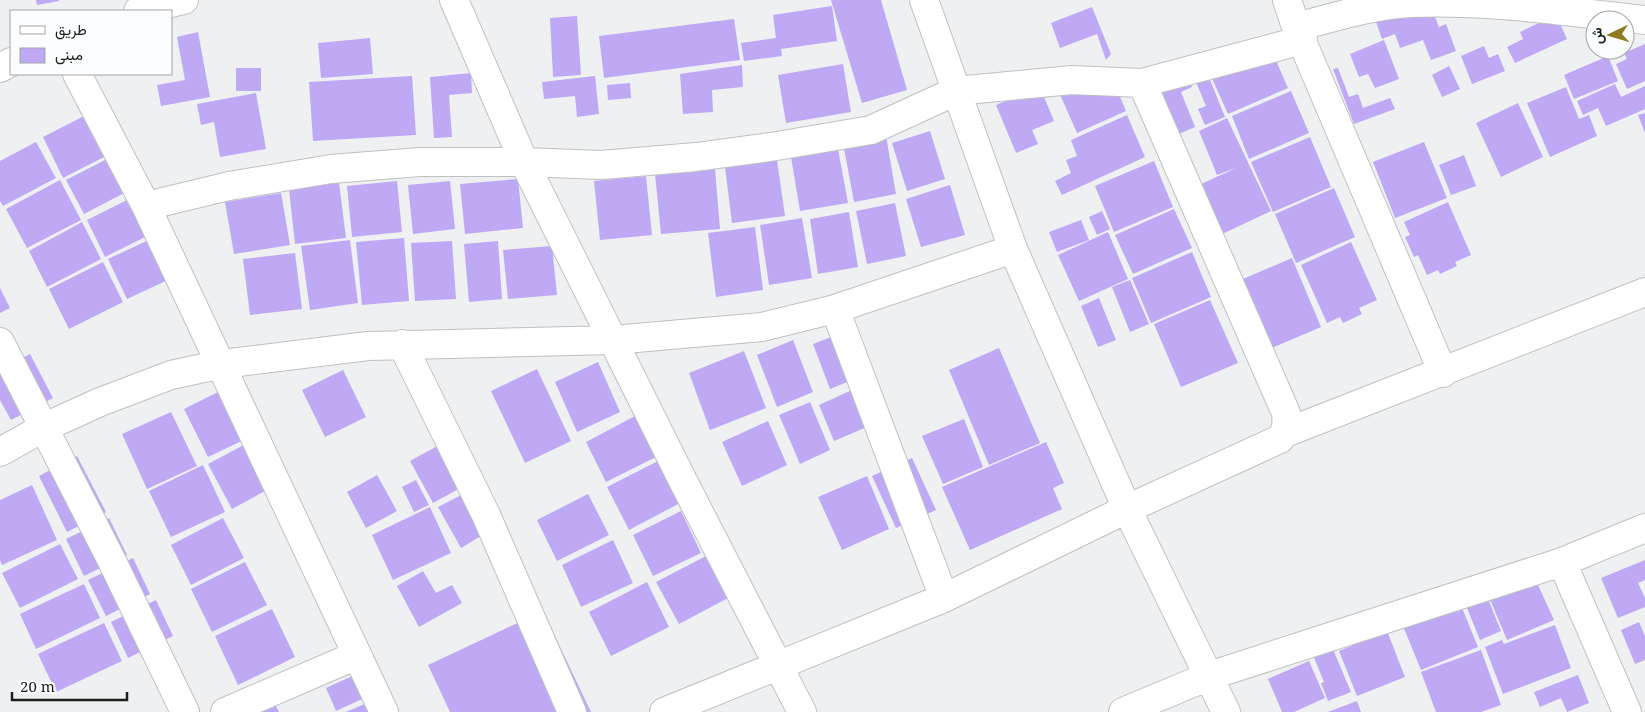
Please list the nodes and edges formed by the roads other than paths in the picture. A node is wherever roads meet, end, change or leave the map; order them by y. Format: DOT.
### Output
graph roads {
  1 [pos="184,0"];
  2 [pos="454,0"];
  3 [pos="924,0"];
  4 [pos="1287,0"];
  5 [pos="142,10"];
  6 [pos="1645,20"];
  7 [pos="1300,33"];
  8 [pos="78,75"];
  9 [pos="1142,83"];
  10 [pos="956,91"];
  11 [pos="524,162"];
  12 [pos="146,206"];
  13 [pos="1013,249"];
  14 [pos="1645,292"];
  15 [pos="836,309"];
  16 [pos="613,340"];
  17 [pos="0,342"];
  18 [pos="402,344"];
  19 [pos="222,364"];
  20 [pos="1444,373"];
  21 [pos="43,428"];
  22 [pos="1285,433"];
  23 [pos="0,452"];
  24 [pos="1127,508"];
  25 [pos="1645,528"];
  26 [pos="1562,562"];
  27 [pos="944,598"];
  28 [pos="357,655"];
  29 [pos="778,664"];
  30 [pos="1208,676"];
  31 [pos="185,712"];
  32 [pos="225,712"];
  33 [pos="384,712"];
  34 [pos="572,712"];
  35 [pos="664,712"];
  36 [pos="802,712"];
  37 [pos="1124,712"];
  38 [pos="1226,712"];
  39 [pos="1627,712"];
  1 -- 5 [label="street"];
  2 -- 11 [label="street"];
  3 -- 10 [label="street"];
  4 -- 7 [label="street"];
  6 -- 7 [label="street"];
  7 -- 9 [label="street"];
  7 -- 20 [label="street"];
  8 -- 12 [label="street"];
  9 -- 10 [label="street"];
  9 -- 22 [label="street"];
  10 -- 11 [label="street"];
  10 -- 13 [label="street"];
  11 -- 12 [label="street"];
  11 -- 16 [label="street"];
  12 -- 19 [label="street"];
  13 -- 15 [label="street"];
  13 -- 24 [label="street"];
  14 -- 20 [label="street"];
  15 -- 16 [label="street"];
  15 -- 27 [label="street"];
  16 -- 18 [label="street"];
  16 -- 29 [label="street"];
  17 -- 21 [label="street"];
  18 -- 19 [label="street"];
  18 -- 34 [label="street"];
  19 -- 21 [label="street"];
  19 -- 28 [label="street"];
  20 -- 22 [label="street"];
  21 -- 23 [label="street"];
  21 -- 31 [label="street"];
  22 -- 24 [label="street"];
  24 -- 27 [label="street"];
  24 -- 30 [label="street"];
  25 -- 26 [label="street"];
  26 -- 30 [label="street"];
  26 -- 39 [label="street"];
  27 -- 29 [label="street"];
  28 -- 32 [label="street"];
  28 -- 33 [label="street"];
  29 -- 35 [label="street"];
  29 -- 36 [label="street"];
  30 -- 37 [label="street"];
  30 -- 38 [label="street"];
}
